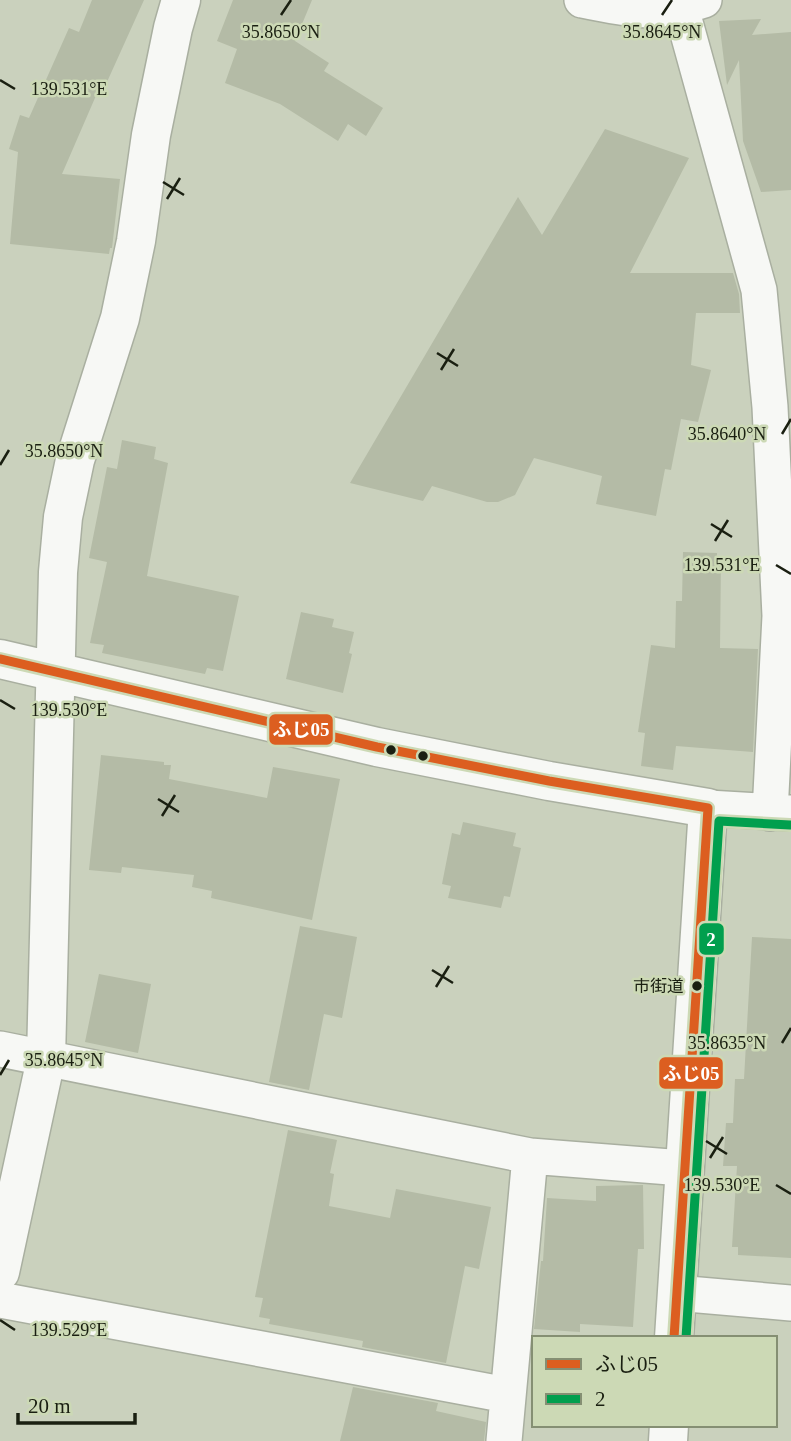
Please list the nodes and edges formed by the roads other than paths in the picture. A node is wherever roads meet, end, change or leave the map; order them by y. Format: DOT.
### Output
graph roads {
  1 [pos="181,0"];
  2 [pos="582,0"];
  3 [pos="693,4"];
  4 [pos="0,659"];
  5 [pos="57,671"];
  6 [pos="708,808"];
  7 [pos="780,813"];
  8 [pos="0,1049"];
  9 [pos="46,1059"];
  10 [pos="530,1156"];
  11 [pos="684,1168"];
  12 [pos="0,1272"];
  13 [pos="676,1293"];
  14 [pos="0,1300"];
  15 [pos="791,1303"];
  16 [pos="674,1336"];
  17 [pos="507,1395"];
  18 [pos="504,1441"];
  1 -- 5 [label="street"];
  2 -- 3 [label="street"];
  3 -- 7 [label="street"];
  4 -- 5 [label="street"];
  5 -- 6 [label="street"];
  5 -- 9 [label="street"];
  6 -- 7 [label="street"];
  6 -- 11 [label="street"];
  8 -- 9 [label="street"];
  9 -- 10 [label="street"];
  9 -- 12 [label="street"];
  10 -- 11 [label="street"];
  10 -- 17 [label="street"];
  11 -- 13 [label="street"];
  13 -- 15 [label="street"];
  13 -- 16 [label="street"];
  14 -- 17 [label="street"];
  17 -- 18 [label="street"];
}
